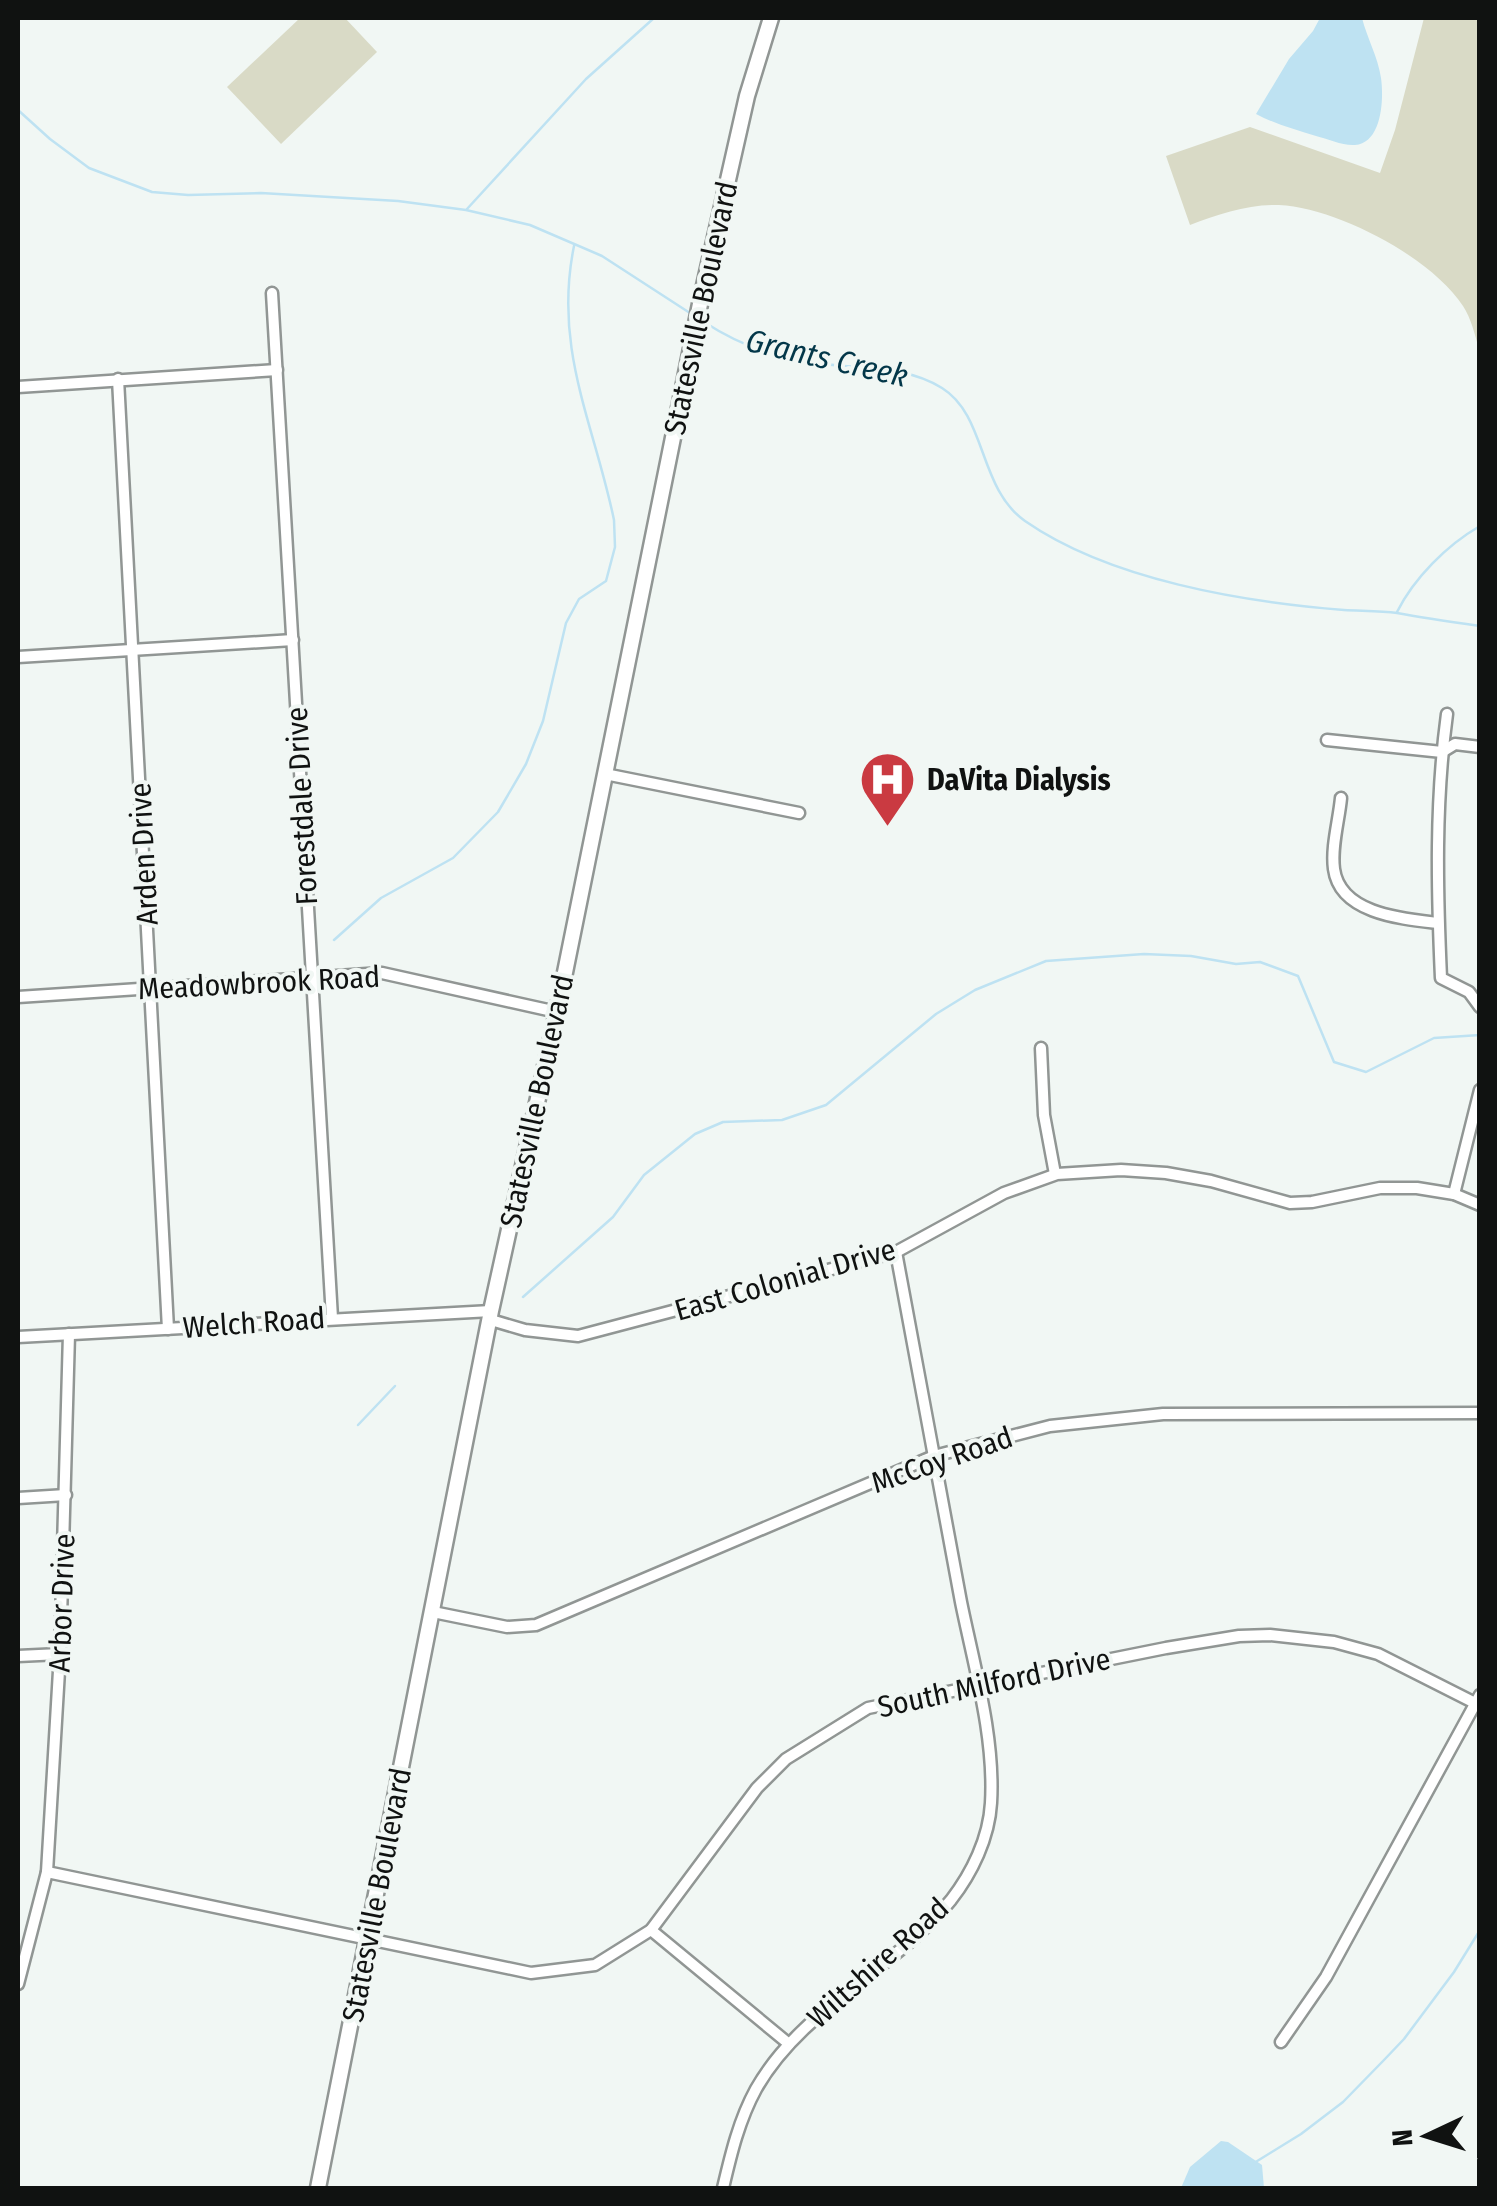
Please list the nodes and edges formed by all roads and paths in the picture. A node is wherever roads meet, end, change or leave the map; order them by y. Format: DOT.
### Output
graph roads {
  1 [pos="771,18"];
  2 [pos="272,294"];
  3 [pos="277,370"];
  4 [pos="118,379"];
  5 [pos="18,387"];
  6 [pos="294,640"];
  7 [pos="133,650"];
  8 [pos="18,656"];
  9 [pos="1448,714"];
  10 [pos="1327,740"];
  11 [pos="1480,747"];
  12 [pos="1442,752"];
  13 [pos="605,774"];
  14 [pos="1342,798"];
  15 [pos="799,813"];
  16 [pos="1438,923"];
  17 [pos="312,978"];
  18 [pos="152,987"];
  19 [pos="18,997"];
  20 [pos="1480,1007"];
  21 [pos="557,1012"];
  22 [pos="1040,1048"];
  23 [pos="1480,1090"];
  24 [pos="1055,1174"];
  25 [pos="1454,1194"];
  26 [pos="1480,1204"];
  27 [pos="896,1252"];
  28 [pos="491,1315"];
  29 [pos="332,1318"];
  30 [pos="168,1328"];
  31 [pos="69,1334"];
  32 [pos="18,1337"];
  33 [pos="1480,1413"];
  34 [pos="934,1456"];
  35 [pos="66,1495"];
  36 [pos="18,1498"];
  37 [pos="433,1612"];
  38 [pos="60,1654"];
  39 [pos="18,1656"];
  40 [pos="977,1685"];
  41 [pos="1477,1699"];
  42 [pos="48,1872"];
  43 [pos="651,1930"];
  44 [pos="368,1942"];
  45 [pos="18,1984"];
  46 [pos="1281,2042"];
  47 [pos="788,2044"];
  48 [pos="318,2188"];
  49 [pos="722,2188"];
  1 -- 13 [label="main road, Statesville Boulevard"];
  2 -- 3 [label="street, Forestdale Drive"];
  3 -- 4 [label="street"];
  3 -- 6 [label="street, Forestdale Drive"];
  4 -- 5 [label="street"];
  4 -- 7 [label="street, Arden Drive"];
  6 -- 7 [label="street"];
  6 -- 17 [label="street, Forestdale Drive"];
  7 -- 8 [label="street"];
  7 -- 18 [label="street, Arden Drive"];
  9 -- 12 [label="street"];
  10 -- 12 [label="street"];
  11 -- 12 [label="street"];
  12 -- 16 [label="street"];
  13 -- 15 [label="street"];
  13 -- 21 [label="main road, Statesville Boulevard"];
  14 -- 16 [label="street"];
  16 -- 20 [label="street"];
  17 -- 18 [label="street, Meadowbrook Road"];
  17 -- 21 [label="street, Meadowbrook Road"];
  17 -- 29 [label="street, Forestdale Drive"];
  18 -- 19 [label="street, Meadowbrook Road"];
  18 -- 30 [label="street, Arden Drive"];
  21 -- 28 [label="main road, Statesville Boulevard"];
  22 -- 24 [label="street"];
  23 -- 25 [label="street"];
  24 -- 25 [label="street, East Colonial Drive"];
  24 -- 27 [label="street, East Colonial Drive"];
  25 -- 26 [label="street, East Colonial Drive"];
  27 -- 28 [label="street, East Colonial Drive"];
  27 -- 34 [label="street, Wiltshire Road"];
  28 -- 29 [label="street, Welch Road"];
  28 -- 37 [label="main road, Statesville Boulevard"];
  29 -- 30 [label="street, Welch Road"];
  30 -- 31 [label="street, Welch Road"];
  31 -- 32 [label="street, Welch Road"];
  31 -- 35 [label="street, Arbor Drive"];
  33 -- 34 [label="street, McCoy Road"];
  34 -- 37 [label="street, McCoy Road"];
  34 -- 40 [label="street, Wiltshire Road"];
  35 -- 36 [label="street"];
  35 -- 38 [label="street, Arbor Drive"];
  37 -- 44 [label="main road, Statesville Boulevard"];
  38 -- 39 [label="street"];
  38 -- 42 [label="street, Arbor Drive"];
  40 -- 41 [label="street, South Milford Drive"];
  40 -- 43 [label="street, South Milford Drive"];
  40 -- 47 [label="street, Wiltshire Road"];
  41 -- 46 [label="street"];
  42 -- 44 [label="street, South Milford Drive"];
  42 -- 45 [label="street, Arbor Drive"];
  43 -- 44 [label="street, South Milford Drive"];
  43 -- 47 [label="street"];
  44 -- 48 [label="main road, Statesville Boulevard"];
  47 -- 49 [label="street, Wiltshire Road"];
}
